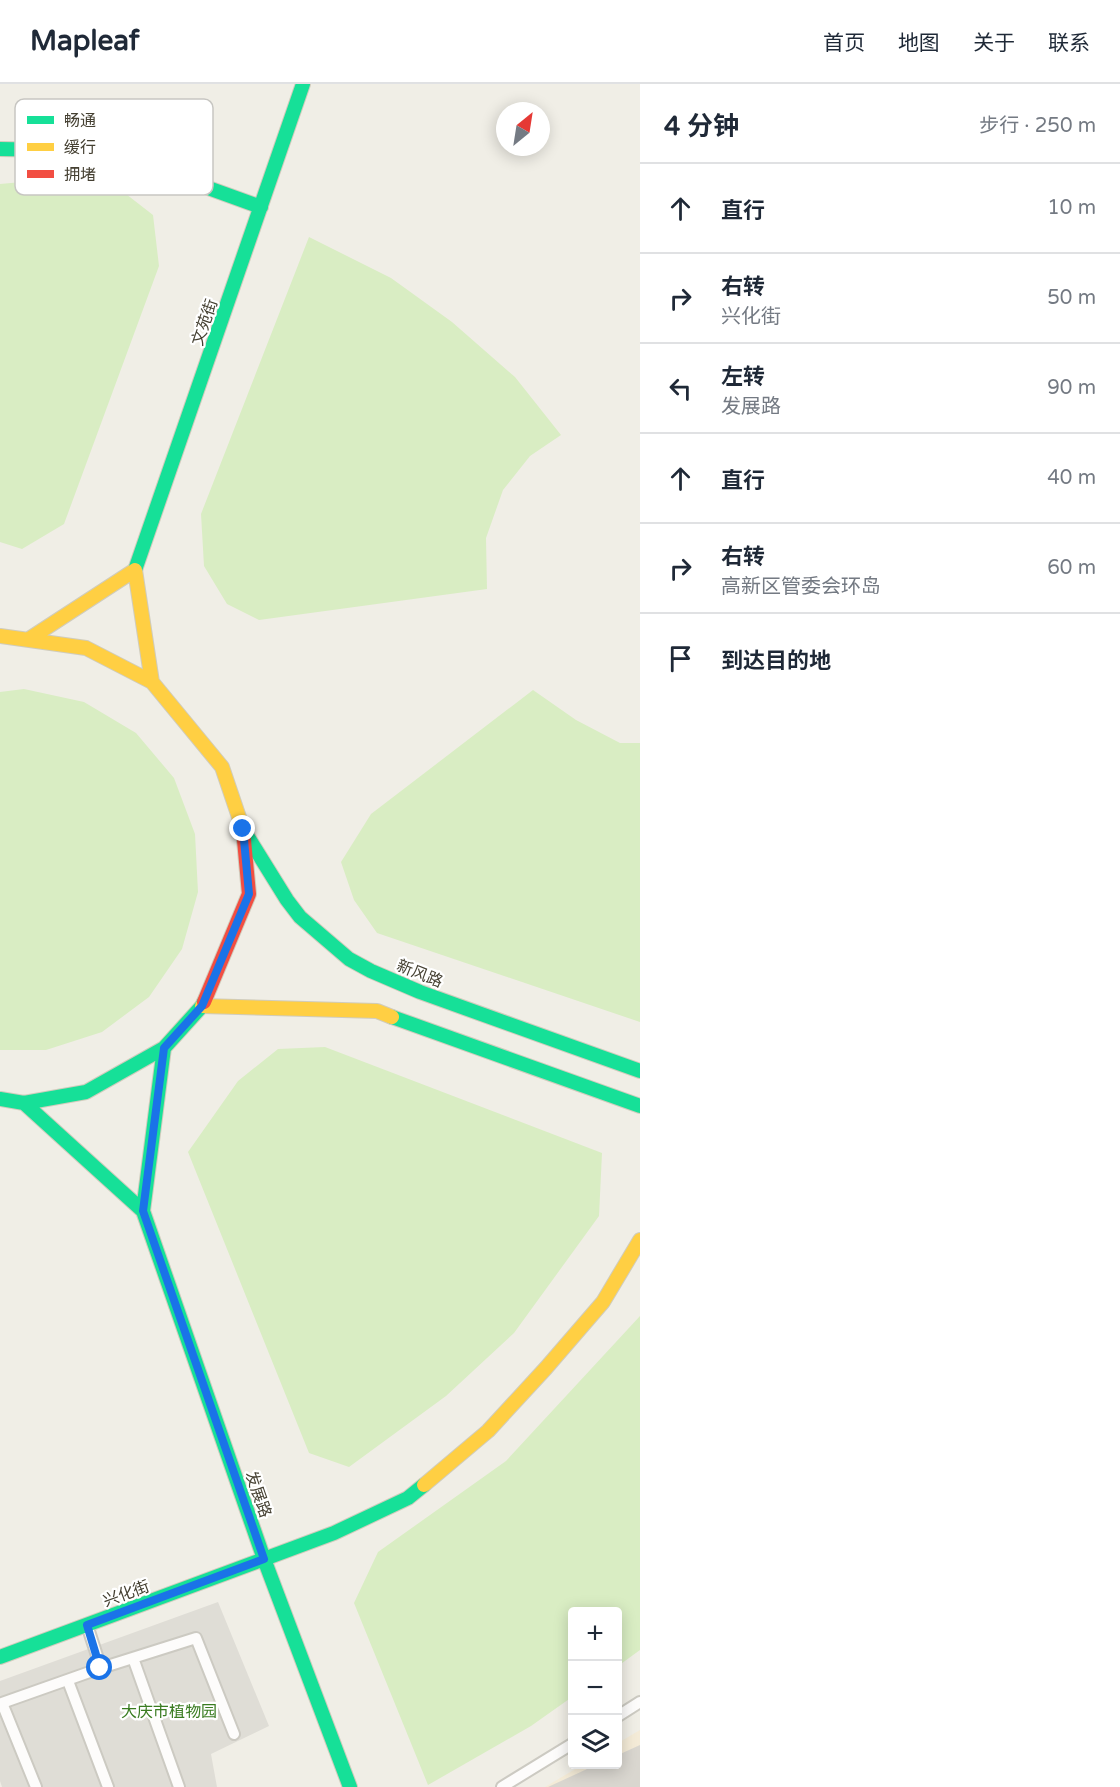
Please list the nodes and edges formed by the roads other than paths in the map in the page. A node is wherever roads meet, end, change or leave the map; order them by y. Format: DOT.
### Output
graph roads {
  1 [pos="303,84"];
  2 [pos="0,149"];
  3 [pos="15,149"];
  4 [pos="213,190"];
  5 [pos="261,207"];
  6 [pos="135,570"];
  7 [pos="1,635"];
  8 [pos="29,639"];
  9 [pos="152,682"];
  10 [pos="243,829"];
  11 [pos="202,1006"];
  12 [pos="164,1048"];
  13 [pos="640,1071"];
  14 [pos="0,1099"];
  15 [pos="24,1103"];
  16 [pos="640,1106"];
  17 [pos="143,1211"];
  18 [pos="640,1240"];
  19 [pos="264,1559"];
  20 [pos="87,1625"];
  21 [pos="0,1657"];
  22 [pos="133,1658"];
  23 [pos="100,1668"];
  24 [pos="68,1681"];
  25 [pos="640,1702"];
  26 [pos="620,1715"];
  27 [pos="234,1734"];
  28 [pos="568,1747"];
  29 [pos="36,1787"];
  30 [pos="108,1787"];
  31 [pos="179,1787"];
  32 [pos="350,1787"];
  33 [pos="502,1787"];
  1 -- 5 [label="main road, 文苑街"];
  2 -- 3 [label="main road"];
  4 -- 5 [label="main road"];
  5 -- 6 [label="main road, 文苑街"];
  6 -- 8 [label="main road"];
  6 -- 9 [label="main road"];
  7 -- 8 [label="main road"];
  8 -- 9 [label="main road"];
  9 -- 10 [label="main road"];
  10 -- 11 [label="main road"];
  10 -- 13 [label="main road, 新风路"];
  11 -- 12 [label="main road"];
  11 -- 16 [label="main road"];
  12 -- 15 [label="main road"];
  12 -- 17 [label="main road"];
  14 -- 15 [label="main road"];
  15 -- 17 [label="main road"];
  17 -- 19 [label="main road, 发展路"];
  18 -- 19 [label="main road, 兴化街"];
  19 -- 20 [label="main road, 兴化街"];
  19 -- 32 [label="main road, 发展路"];
  20 -- 21 [label="main road, 兴化街"];
  20 -- 23 [label="lane"];
  22 -- 23 [label="lane"];
  22 -- 27 [label="lane"];
  22 -- 31 [label="lane"];
  23 -- 24 [label="lane"];
  24 -- 29 [label="lane"];
  24 -- 30 [label="lane"];
  25 -- 26 [label="lane"];
  28 -- 33 [label="lane"];
}
